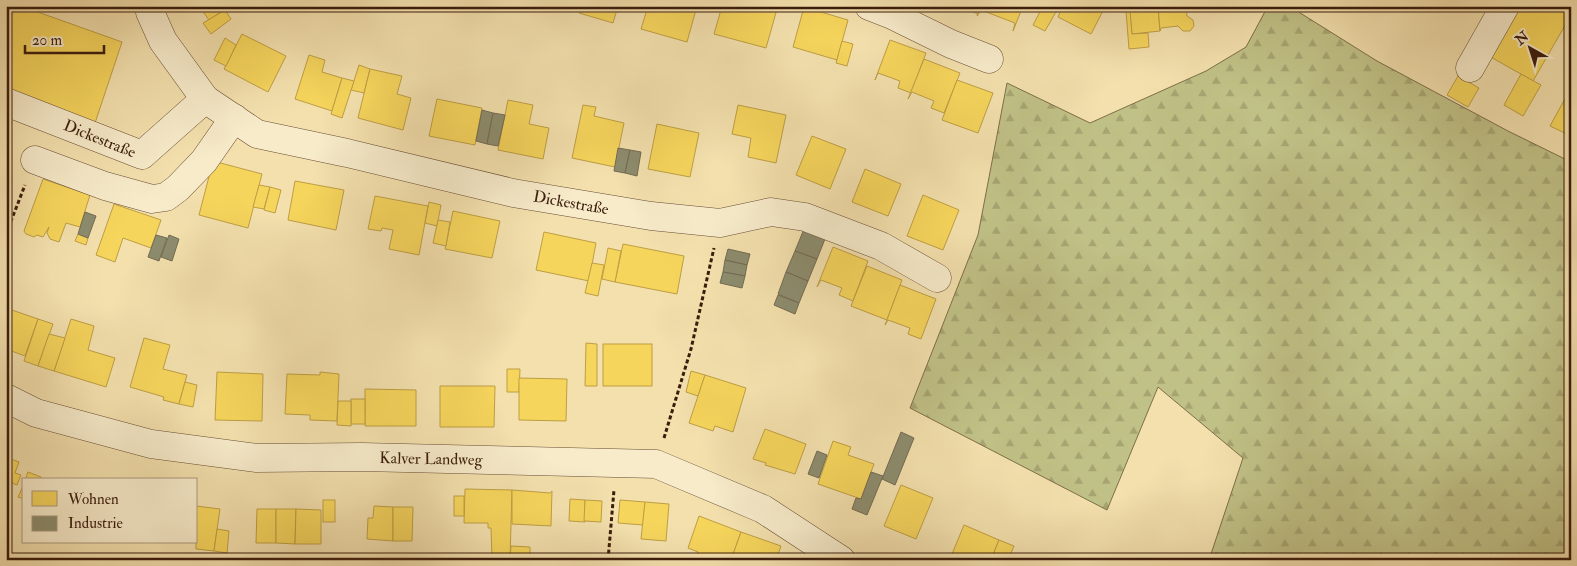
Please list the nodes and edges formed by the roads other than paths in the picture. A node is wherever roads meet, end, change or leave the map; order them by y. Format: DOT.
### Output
graph roads {
  1 [pos="149,6"];
  2 [pos="869,6"];
  3 [pos="1506,6"];
  4 [pos="990,59"];
  5 [pos="1470,68"];
  6 [pos="206,99"];
  7 [pos="6,102"];
  8 [pos="234,118"];
  9 [pos="35,160"];
  10 [pos="937,278"];
  11 [pos="6,398"];
  12 [pos="840,560"];
  1 -- 6 [label="street, Dickestraße"];
  2 -- 4 [label="street"];
  3 -- 5 [label="street"];
  6 -- 7 [label="street, Dickestraße"];
  6 -- 8 [label="street, Dickestraße"];
  8 -- 9 [label="street"];
  8 -- 10 [label="street, Dickestraße"];
  11 -- 12 [label="street, Kalver Landweg"];
}
